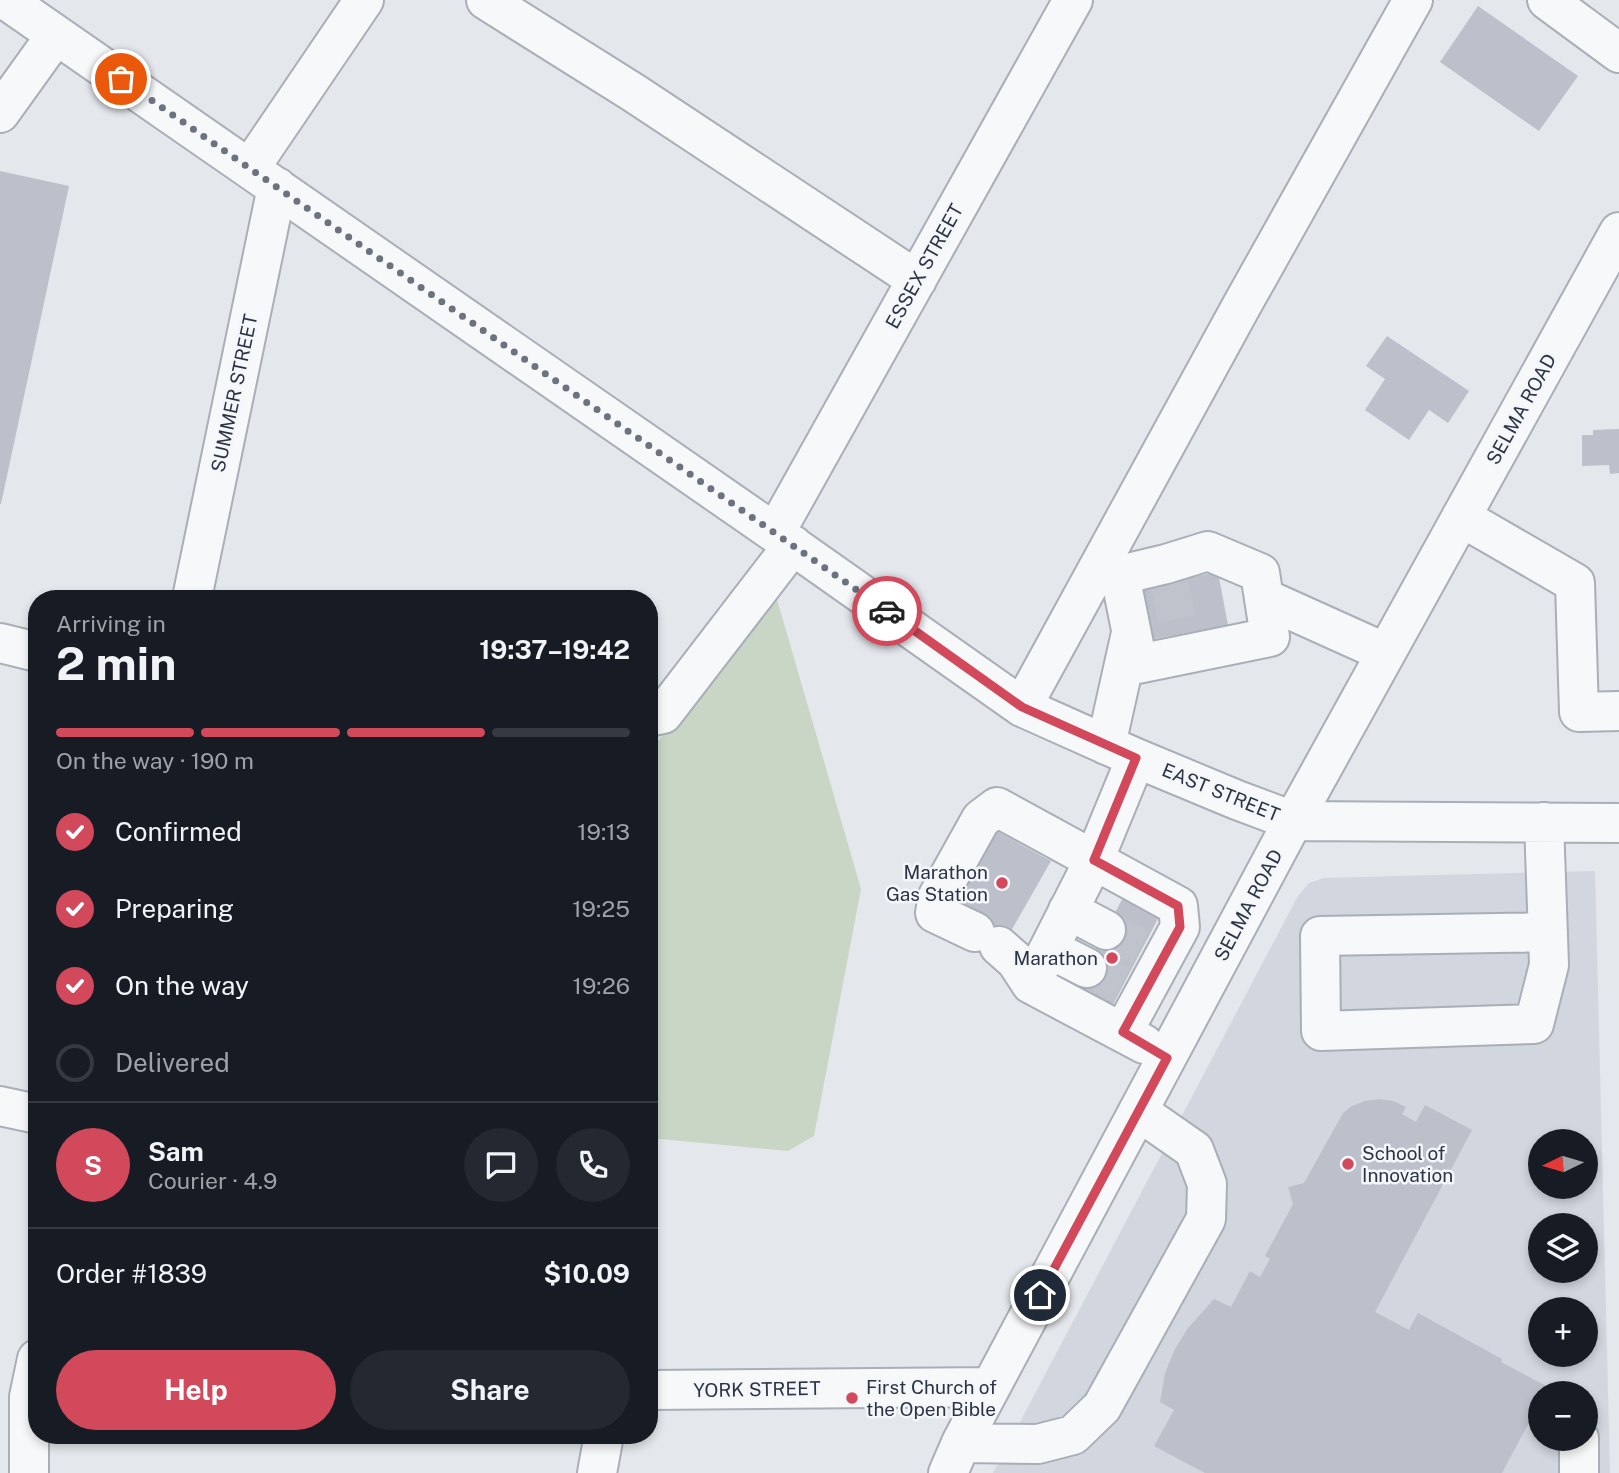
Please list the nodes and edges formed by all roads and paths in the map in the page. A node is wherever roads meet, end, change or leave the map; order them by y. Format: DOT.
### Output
graph roads {
  1 [pos="6,0"];
  2 [pos="364,0"];
  3 [pos="486,0"];
  4 [pos="1073,0"];
  5 [pos="1413,0"];
  6 [pos="1547,0"];
  7 [pos="56,34"];
  8 [pos="1619,53"];
  9 [pos="0,113"];
  10 [pos="263,178"];
  11 [pos="1619,232"];
  12 [pos="917,280"];
  13 [pos="1461,517"];
  14 [pos="784,539"];
  15 [pos="193,590"];
  16 [pos="1264,598"];
  17 [pos="1131,634"];
  18 [pos="0,643"];
  19 [pos="28,650"];
  20 [pos="1386,653"];
  21 [pos="1022,707"];
  22 [pos="1619,711"];
  23 [pos="658,715"];
  24 [pos="1121,751"];
  25 [pos="1293,821"];
  26 [pos="1544,822"];
  27 [pos="1619,823"];
  28 [pos="1094,860"];
  29 [pos="1068,910"];
  30 [pos="1107,930"];
  31 [pos="1548,932"];
  32 [pos="1050,949"];
  33 [pos="1087,968"];
  34 [pos="1031,984"];
  35 [pos="1123,1032"];
  36 [pos="1167,1058"];
  37 [pos="0,1106"];
  38 [pos="1138,1111"];
  39 [pos="28,1112"];
  40 [pos="991,1387"];
  41 [pos="658,1390"];
  42 [pos="22,1397"];
  43 [pos="602,1444"];
  44 [pos="1579,1451"];
  45 [pos="954,1458"];
  46 [pos="29,1473"];
  47 [pos="597,1473"];
  48 [pos="1579,1473"];
  1 -- 7 [label="street, EAST STREET"];
  2 -- 10 [label="street, SUMMER STREET"];
  3 -- 12 [label="street"];
  4 -- 12 [label="street, ESSEX STREET"];
  5 -- 21 [label="street"];
  6 -- 8 [label="street"];
  7 -- 9 [label="street"];
  7 -- 10 [label="street, EAST STREET"];
  10 -- 14 [label="street, EAST STREET"];
  10 -- 15 [label="street, SUMMER STREET"];
  11 -- 13 [label="street, SELMA ROAD"];
  12 -- 14 [label="street, ESSEX STREET"];
  13 -- 20 [label="street, SELMA ROAD"];
  13 -- 22 [label="street"];
  14 -- 21 [label="street, EAST STREET"];
  14 -- 23 [label="street, ESSEX STREET"];
  16 -- 17 [label="street"];
  16 -- 17 [label="street"];
  16 -- 20 [label="street"];
  17 -- 24 [label="street"];
  18 -- 19 [label="street"];
  20 -- 25 [label="street, SELMA ROAD"];
  21 -- 24 [label="street, EAST STREET"];
  24 -- 25 [label="street, EAST STREET"];
  24 -- 28 [label="street"];
  25 -- 26 [label="street, EAST STREET"];
  25 -- 36 [label="street, SELMA ROAD"];
  26 -- 27 [label="street, EAST STREET"];
  26 -- 31 [label="street"];
  28 -- 29 [label="street"];
  28 -- 34 [label="street"];
  28 -- 35 [label="street"];
  29 -- 30 [label="street"];
  29 -- 32 [label="street"];
  31 -- 31 [label="street"];
  32 -- 33 [label="street"];
  32 -- 34 [label="street"];
  34 -- 35 [label="street"];
  35 -- 36 [label="street"];
  36 -- 38 [label="street, SELMA ROAD"];
  37 -- 39 [label="street"];
  38 -- 40 [label="street, SELMA ROAD"];
  38 -- 45 [label="street"];
  40 -- 41 [label="street, YORK STREET"];
  40 -- 45 [label="street, SELMA ROAD"];
  42 -- 46 [label="street"];
  43 -- 47 [label="street"];
  44 -- 48 [label="street"];
}
